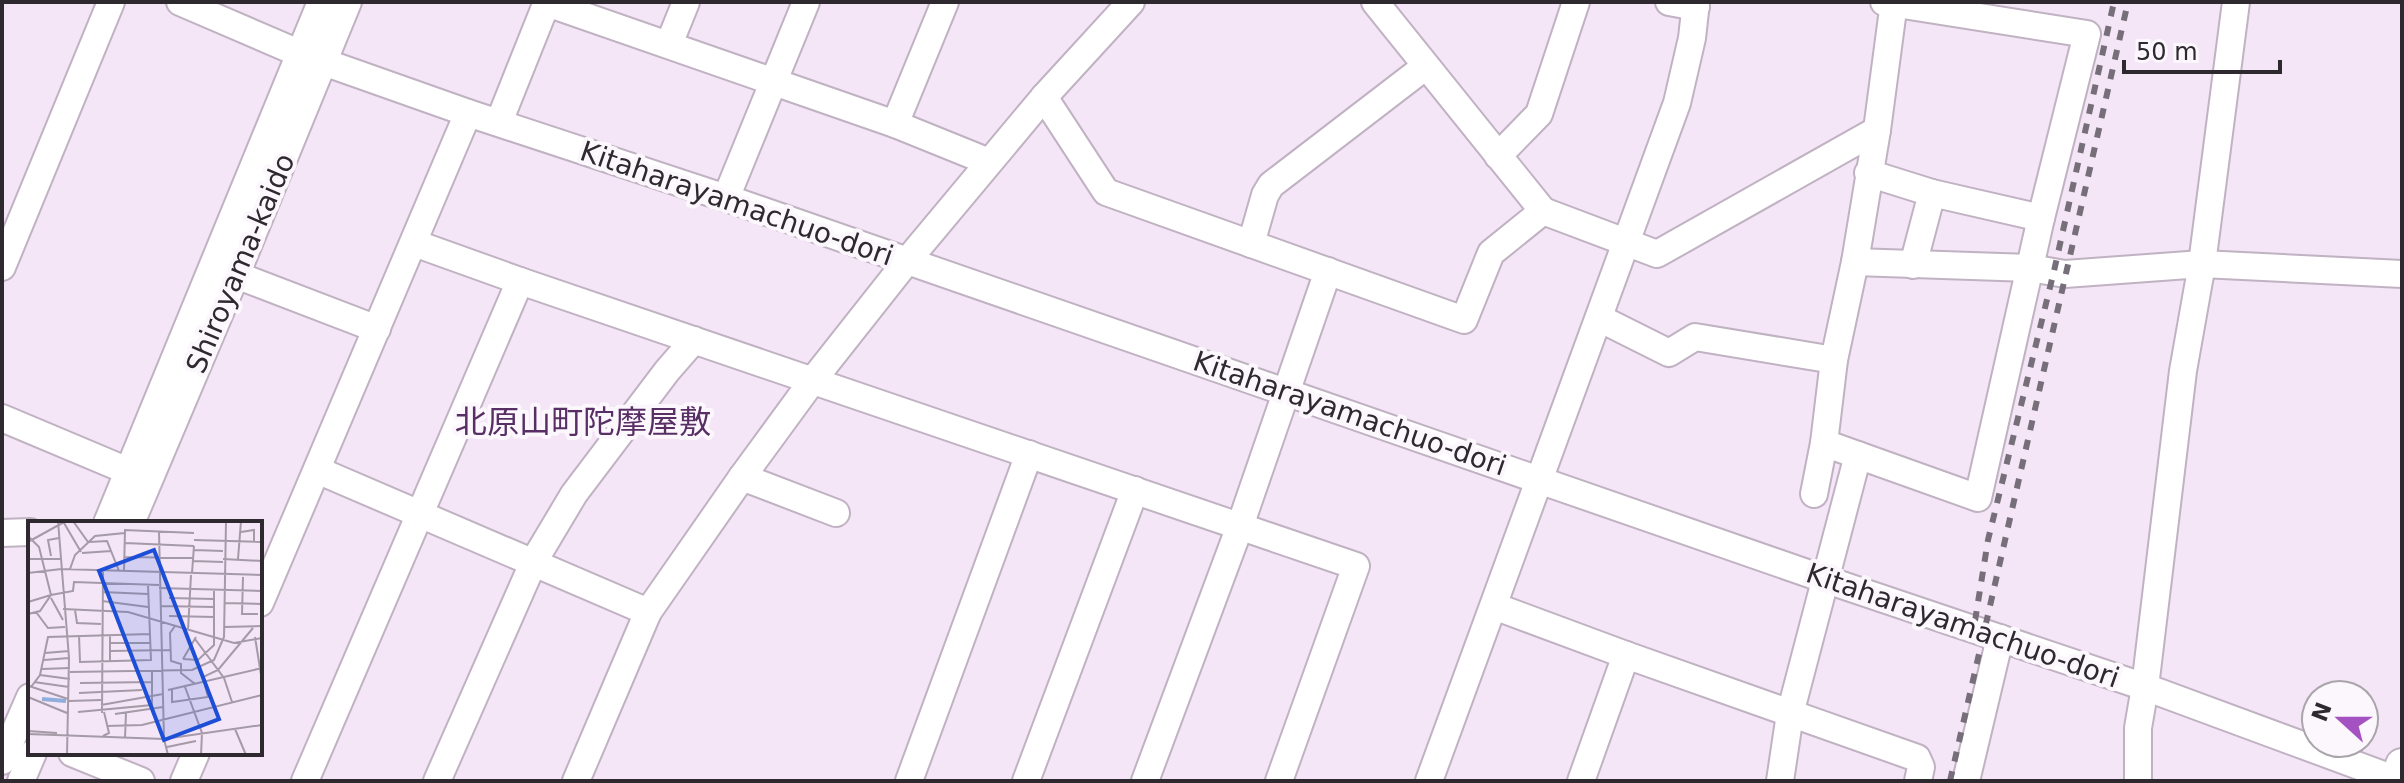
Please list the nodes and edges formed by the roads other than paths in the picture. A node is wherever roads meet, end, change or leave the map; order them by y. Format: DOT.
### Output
graph roads {
  1 [pos="111,2"];
  2 [pos="180,2"];
  3 [pos="321,2"];
  4 [pos="348,2"];
  5 [pos="547,2"];
  6 [pos="686,2"];
  7 [pos="806,2"];
  8 [pos="945,2"];
  9 [pos="1131,2"];
  10 [pos="1375,2"];
  11 [pos="1576,2"];
  12 [pos="1669,2"];
  13 [pos="2236,2"];
  14 [pos="1891,3"];
  15 [pos="1696,5"];
  16 [pos="669,44"];
  17 [pos="312,57"];
  18 [pos="1426,66"];
  19 [pos="774,81"];
  20 [pos="1044,97"];
  21 [pos="468,113"];
  22 [pos="499,122"];
  23 [pos="895,124"];
  24 [pos="1877,130"];
  25 [pos="1498,156"];
  26 [pos="989,162"];
  27 [pos="1868,173"];
  28 [pos="1932,193"];
  29 [pos="726,198"];
  30 [pos="1543,211"];
  31 [pos="2041,218"];
  32 [pos="414,243"];
  33 [pos="1251,244"];
  34 [pos="1627,244"];
  35 [pos="907,261"];
  36 [pos="1855,262"];
  37 [pos="2202,264"];
  38 [pos="1913,265"];
  39 [pos="2,267"];
  40 [pos="2030,268"];
  41 [pos="1328,271"];
  42 [pos="2402,274"];
  43 [pos="236,275"];
  44 [pos="520,281"];
  45 [pos="1599,318"];
  46 [pos="377,329"];
  47 [pos="694,340"];
  48 [pos="1834,360"];
  49 [pos="813,380"];
  50 [pos="1286,391"];
  51 [pos="2,418"];
  52 [pos="1824,443"];
  53 [pos="1029,454"];
  54 [pos="1858,455"];
  55 [pos="317,470"];
  56 [pos="128,471"];
  57 [pos="742,477"];
  58 [pos="1539,479"];
  59 [pos="1135,490"];
  60 [pos="1814,494"];
  61 [pos="836,513"];
  62 [pos="419,515"];
  63 [pos="108,521"];
  64 [pos="132,521"];
  65 [pos="1240,526"];
  66 [pos="28,532"];
  67 [pos="2,533"];
  68 [pos="534,561"];
  69 [pos="1827,580"];
  70 [pos="262,598"];
  71 [pos="1494,606"];
  72 [pos="648,612"];
  73 [pos="2000,638"];
  74 [pos="1626,655"];
  75 [pos="2145,687"];
  76 [pos="28,702"];
  77 [pos="1790,714"];
  78 [pos="32,755"];
  79 [pos="77,755"];
  80 [pos="195,755"];
  81 [pos="2,761"];
  82 [pos="2402,765"];
  83 [pos="1973,779"];
  84 [pos="2399,780"];
  85 [pos="21,781"];
  86 [pos="141,781"];
  87 [pos="184,781"];
  88 [pos="305,781"];
  89 [pos="437,781"];
  90 [pos="576,781"];
  91 [pos="909,781"];
  92 [pos="1026,781"];
  93 [pos="1145,781"];
  94 [pos="1279,781"];
  95 [pos="1429,781"];
  96 [pos="1581,781"];
  97 [pos="1780,781"];
  98 [pos="1918,781"];
  99 [pos="2138,781"];
  1 -- 39 [label="street"];
  2 -- 17 [label="street, Kitaharayamachuo-dori"];
  3 -- 17 [label="street, Shiroyama-kaido"];
  4 -- 17 [label="street, Shiroyama-kaido"];
  5 -- 16 [label="street"];
  5 -- 22 [label="street"];
  6 -- 16 [label="street"];
  7 -- 19 [label="street"];
  8 -- 23 [label="street"];
  9 -- 20 [label="street"];
  10 -- 18 [label="street"];
  11 -- 25 [label="street"];
  12 -- 15 [label="street"];
  13 -- 37 [label="street"];
  14 -- 24 [label="street"];
  14 -- 31 [label="street"];
  15 -- 34 [label="street"];
  16 -- 19 [label="street"];
  17 -- 21 [label="street, Kitaharayamachuo-dori"];
  17 -- 43 [label="street, Shiroyama-kaido"];
  17 -- 56 [label="street, Shiroyama-kaido"];
  18 -- 25 [label="street"];
  18 -- 33 [label="street"];
  19 -- 23 [label="street"];
  19 -- 29 [label="street"];
  20 -- 26 [label="street"];
  20 -- 33 [label="street"];
  21 -- 22 [label="street, Kitaharayamachuo-dori"];
  21 -- 32 [label="street"];
  22 -- 29 [label="street, Kitaharayamachuo-dori"];
  23 -- 26 [label="street"];
  24 -- 27 [label="street"];
  24 -- 34 [label="street"];
  25 -- 30 [label="street"];
  26 -- 35 [label="street"];
  27 -- 28 [label="street"];
  27 -- 36 [label="street"];
  28 -- 31 [label="street"];
  28 -- 38 [label="street"];
  29 -- 35 [label="street, Kitaharayamachuo-dori"];
  30 -- 34 [label="street"];
  30 -- 41 [label="street"];
  31 -- 40 [label="street"];
  32 -- 44 [label="street"];
  32 -- 46 [label="street"];
  33 -- 41 [label="street"];
  34 -- 45 [label="street"];
  35 -- 49 [label="street"];
  35 -- 50 [label="street, Kitaharayamachuo-dori"];
  36 -- 38 [label="street"];
  36 -- 48 [label="street"];
  37 -- 40 [label="street"];
  37 -- 42 [label="street"];
  37 -- 75 [label="street"];
  38 -- 40 [label="street"];
  40 -- 54 [label="street"];
  41 -- 50 [label="street"];
  43 -- 46 [label="street"];
  43 -- 64 [label="street, Shiroyama-kaido"];
  44 -- 47 [label="street"];
  44 -- 62 [label="street"];
  45 -- 48 [label="street"];
  45 -- 58 [label="street"];
  46 -- 55 [label="street"];
  47 -- 49 [label="street"];
  47 -- 68 [label="street"];
  48 -- 52 [label="street"];
  49 -- 53 [label="street"];
  49 -- 57 [label="street"];
  50 -- 58 [label="street, Kitaharayamachuo-dori"];
  50 -- 65 [label="street"];
  51 -- 56 [label="street"];
  52 -- 54 [label="street"];
  52 -- 60 [label="street"];
  53 -- 59 [label="street"];
  53 -- 91 [label="street"];
  54 -- 69 [label="street"];
  55 -- 62 [label="street"];
  55 -- 70 [label="street"];
  56 -- 63 [label="street, Shiroyama-kaido"];
  57 -- 61 [label="street"];
  57 -- 72 [label="street"];
  58 -- 69 [label="street, Kitaharayamachuo-dori"];
  58 -- 71 [label="street"];
  59 -- 65 [label="street"];
  59 -- 92 [label="street"];
  62 -- 68 [label="street"];
  62 -- 88 [label="street"];
  65 -- 93 [label="street"];
  65 -- 94 [label="street"];
  66 -- 67 [label="street"];
  68 -- 72 [label="street"];
  68 -- 89 [label="street"];
  69 -- 73 [label="street, Kitaharayamachuo-dori"];
  69 -- 77 [label="street"];
  71 -- 74 [label="street"];
  71 -- 95 [label="street"];
  72 -- 90 [label="street"];
  73 -- 75 [label="street, Kitaharayamachuo-dori"];
  73 -- 83 [label="street"];
  74 -- 77 [label="street"];
  74 -- 96 [label="street"];
  75 -- 84 [label="street, Kitaharayamachuo-dori"];
  75 -- 99 [label="street"];
  76 -- 81 [label="street"];
  77 -- 97 [label="street"];
  77 -- 98 [label="street"];
  78 -- 85 [label="street"];
  79 -- 86 [label="street"];
  80 -- 87 [label="street"];
  82 -- 84 [label="main road"];
}
